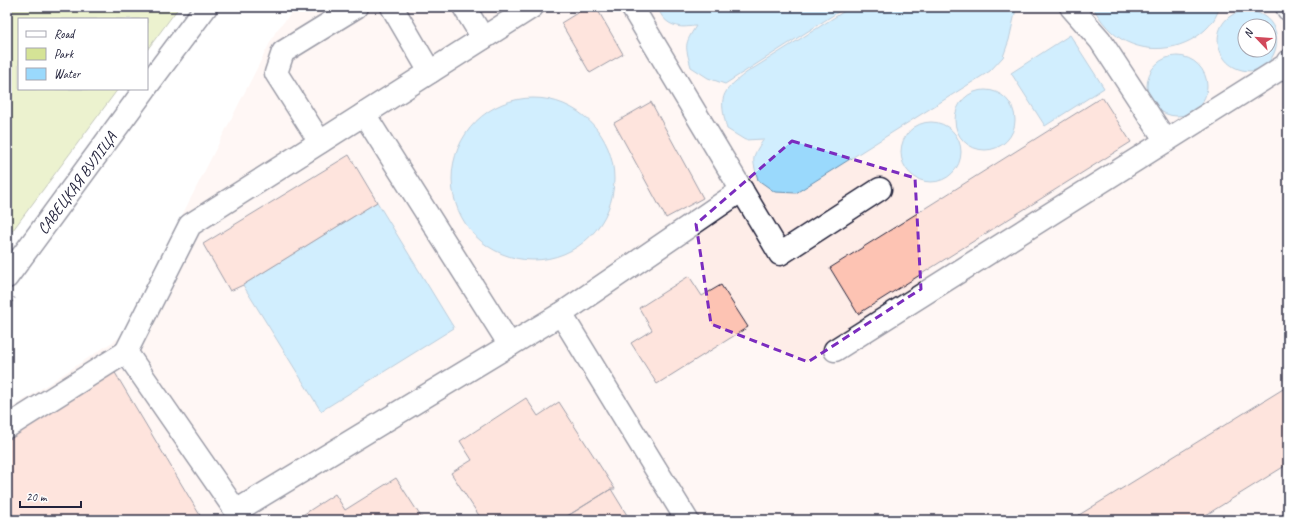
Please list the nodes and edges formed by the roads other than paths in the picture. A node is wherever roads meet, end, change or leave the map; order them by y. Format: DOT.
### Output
graph roads {
  1 [pos="206,7"];
  2 [pos="356,7"];
  3 [pos="392,7"];
  4 [pos="464,7"];
  5 [pos="532,7"];
  6 [pos="632,7"];
  7 [pos="1071,7"];
  8 [pos="483,38"];
  9 [pos="1288,61"];
  10 [pos="430,72"];
  11 [pos="148,85"];
  12 [pos="144,90"];
  13 [pos="364,114"];
  14 [pos="1166,141"];
  15 [pos="320,142"];
  16 [pos="880,189"];
  17 [pos="742,190"];
  18 [pos="7,277"];
  19 [pos="561,314"];
  20 [pos="510,345"];
  21 [pos="835,350"];
  22 [pos="126,352"];
  23 [pos="7,427"];
  24 [pos="238,516"];
  25 [pos="681,518"];
  1 -- 11 [label="street"];
  2 -- 15 [label="street"];
  3 -- 10 [label="street"];
  4 -- 8 [label="street"];
  5 -- 8 [label="street"];
  6 -- 17 [label="street"];
  7 -- 14 [label="street"];
  8 -- 10 [label="street"];
  9 -- 14 [label="street"];
  10 -- 13 [label="street"];
  12 -- 18 [label="street, САВЕЦКАЯ ВУЛІЦА"];
  13 -- 15 [label="street"];
  13 -- 20 [label="street"];
  14 -- 21 [label="street"];
  15 -- 22 [label="street"];
  16 -- 17 [label="street"];
  17 -- 19 [label="street"];
  19 -- 20 [label="street"];
  19 -- 25 [label="street"];
  20 -- 24 [label="street"];
  22 -- 23 [label="street"];
  22 -- 24 [label="street"];
}
